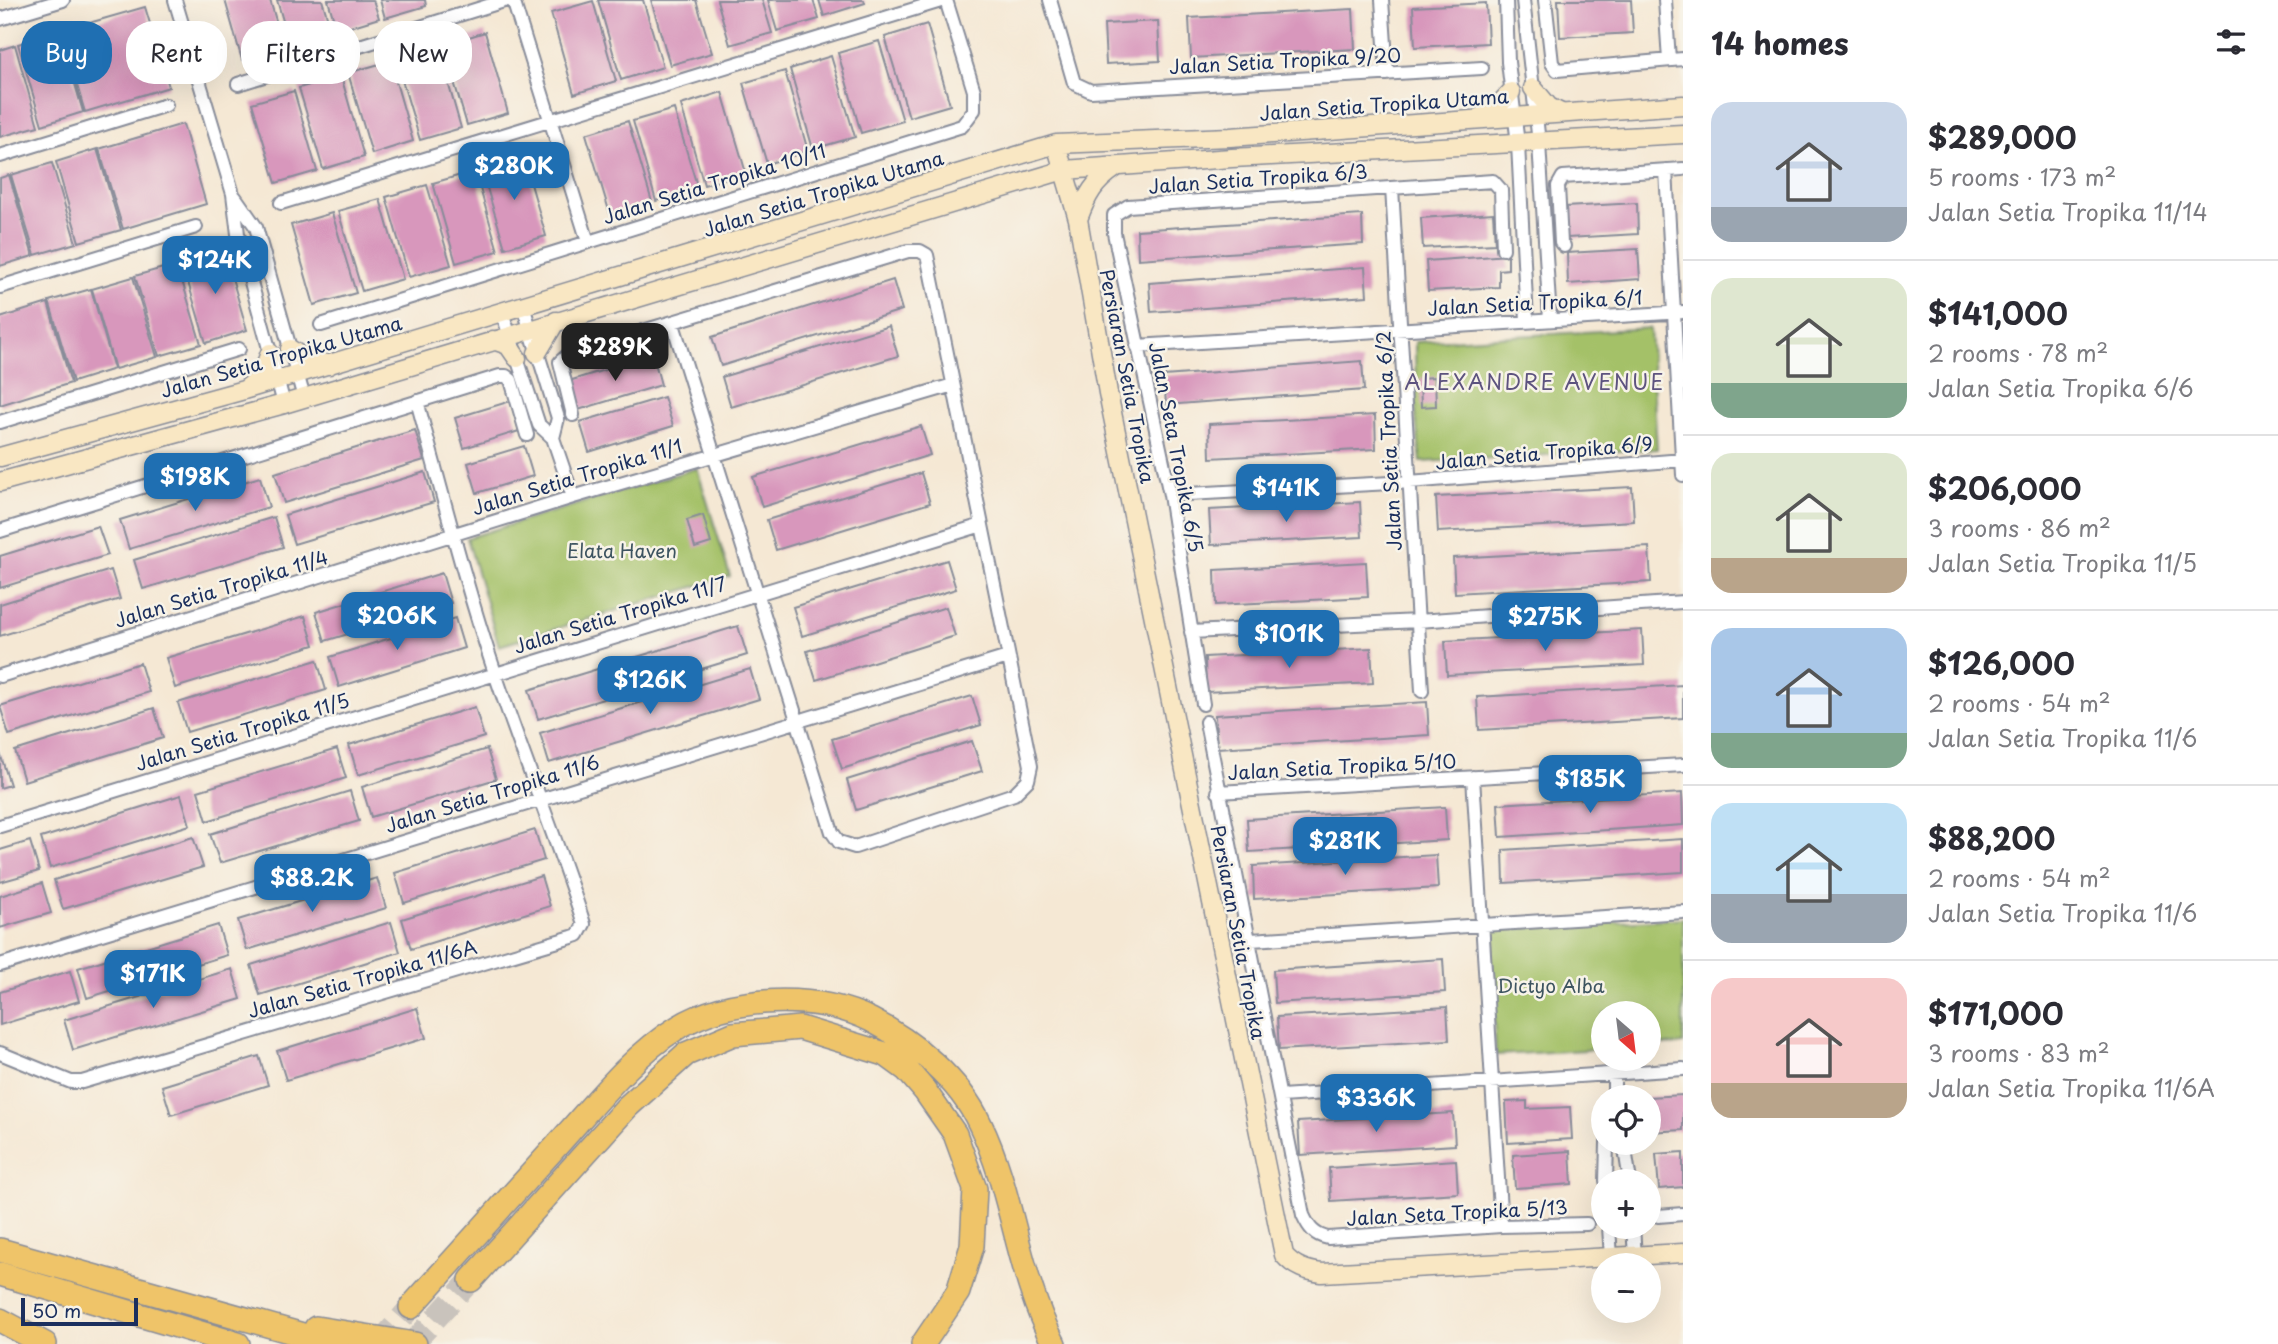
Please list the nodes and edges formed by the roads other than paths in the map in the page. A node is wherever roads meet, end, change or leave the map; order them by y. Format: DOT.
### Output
graph roads {
  1 [pos="63,0"];
  2 [pos="175,0"];
  3 [pos="507,0"];
  4 [pos="513,0"];
  5 [pos="945,0"];
  6 [pos="1050,0"];
  7 [pos="1382,0"];
  8 [pos="1506,0"];
  9 [pos="1523,0"];
  10 [pos="1545,0"];
  11 [pos="1665,0"];
  12 [pos="0,19"];
  13 [pos="1683,59"];
  14 [pos="1669,60"];
  15 [pos="1529,61"];
  16 [pos="1508,62"];
  17 [pos="1482,68"];
  18 [pos="1387,74"];
  19 [pos="238,83"];
  20 [pos="1533,88"];
  21 [pos="1511,92"];
  22 [pos="166,105"];
  23 [pos="1683,105"];
  24 [pos="1560,113"];
  25 [pos="1536,114"];
  26 [pos="1514,116"];
  27 [pos="1477,119"];
  28 [pos="550,121"];
  29 [pos="1683,134"];
  30 [pos="1539,143"];
  31 [pos="1056,144"];
  32 [pos="1518,144"];
  33 [pos="0,156"];
  34 [pos="1118,166"];
  35 [pos="1683,169"];
  36 [pos="1064,170"];
  37 [pos="1666,170"];
  38 [pos="1392,188"];
  39 [pos="233,194"];
  40 [pos="281,203"];
  41 [pos="1128,206"];
  42 [pos="1544,214"];
  43 [pos="1522,215"];
  44 [pos="1078,219"];
  45 [pos="196,227"];
  46 [pos="588,242"];
  47 [pos="1564,246"];
  48 [pos="1503,249"];
  49 [pos="0,287"];
  50 [pos="275,294"];
  51 [pos="256,300"];
  52 [pos="523,306"];
  53 [pos="502,312"];
  54 [pos="1677,312"];
  55 [pos="1550,320"];
  56 [pos="556,321"];
  57 [pos="1527,321"];
  58 [pos="673,324"];
  59 [pos="321,325"];
  60 [pos="530,329"];
  61 [pos="1400,329"];
  62 [pos="501,337"];
  63 [pos="1137,346"];
  64 [pos="239,349"];
  65 [pos="290,349"];
  66 [pos="270,353"];
  67 [pos="537,353"];
  68 [pos="517,358"];
  69 [pos="329,365"];
  70 [pos="298,374"];
  71 [pos="277,380"];
  72 [pos="953,385"];
  73 [pos="549,389"];
  74 [pos="244,390"];
  75 [pos="529,395"];
  76 [pos="304,398"];
  77 [pos="417,401"];
  78 [pos="284,404"];
  79 [pos="573,415"];
  80 [pos="0,422"];
  81 [pos="527,435"];
  82 [pos="553,438"];
  83 [pos="713,456"];
  84 [pos="0,457"];
  85 [pos="1683,460"];
  86 [pos="1683,475"];
  87 [pos="0,482"];
  88 [pos="1409,482"];
  89 [pos="1170,495"];
  90 [pos="573,497"];
  91 [pos="982,525"];
  92 [pos="0,531"];
  93 [pos="453,534"];
  94 [pos="756,592"];
  95 [pos="1683,602"];
  96 [pos="1418,621"];
  97 [pos="1191,632"];
  98 [pos="1008,657"];
  99 [pos="495,673"];
  100 [pos="0,676"];
  101 [pos="1422,691"];
  102 [pos="1203,704"];
  103 [pos="795,719"];
  104 [pos="1206,722"];
  105 [pos="1683,765"];
  106 [pos="1470,777"];
  107 [pos="1218,792"];
  108 [pos="537,799"];
  109 [pos="0,826"];
  110 [pos="1683,912"];
  111 [pos="1483,926"];
  112 [pos="1251,940"];
  113 [pos="0,965"];
  114 [pos="0,1053"];
  115 [pos="1683,1069"];
  116 [pos="1614,1074"];
  117 [pos="1492,1082"];
  118 [pos="1614,1085"];
  119 [pos="1281,1096"];
  120 [pos="1683,1214"];
  121 [pos="1661,1216"];
  122 [pos="1587,1224"];
  123 [pos="1501,1226"];
  124 [pos="0,1250"];
  125 [pos="1683,1253"];
  126 [pos="1661,1254"];
  127 [pos="1591,1258"];
  128 [pos="0,1273"];
  129 [pos="471,1280"];
  130 [pos="411,1307"];
  131 [pos="0,1320"];
  132 [pos="267,1323"];
  133 [pos="45,1344"];
  134 [pos="238,1344"];
  135 [pos="335,1344"];
  136 [pos="415,1344"];
  137 [pos="923,1344"];
  138 [pos="1054,1344"];
  1 -- 12 [label="street"];
  2 -- 39 [label="street"];
  3 -- 19 [label="street"];
  4 -- 28 [label="street"];
  5 -- 28 [label="street"];
  5 -- 46 [label="street, Jalan Setia Tropika 10/11"];
  6 -- 18 [label="street, Jalan Setia Tropika 9/20"];
  7 -- 18 [label="street"];
  8 -- 16 [label="street"];
  9 -- 15 [label="street"];
  10 -- 14 [label="street"];
  11 -- 14 [label="street"];
  13 -- 14 [label="street"];
  15 -- 16 [label="street"];
  15 -- 20 [label="street"];
  16 -- 21 [label="street"];
  17 -- 18 [label="street, Jalan Setia Tropika 9/20"];
  20 -- 24 [label="main road"];
  20 -- 25 [label="street"];
  21 -- 26 [label="street"];
  21 -- 27 [label="main road"];
  22 -- 33 [label="street"];
  23 -- 24 [label="main road, Jalan Setia Tropika Utama"];
  24 -- 25 [label="main road, Jalan Setia Tropika Utama"];
  25 -- 26 [label="main road, Jalan Setia Tropika Utama"];
  25 -- 30 [label="street"];
  26 -- 27 [label="main road, Jalan Setia Tropika Utama"];
  26 -- 32 [label="street"];
  27 -- 31 [label="main road, Jalan Setia Tropika Utama"];
  28 -- 40 [label="street"];
  28 -- 46 [label="street"];
  29 -- 30 [label="main road"];
  30 -- 32 [label="main road"];
  30 -- 42 [label="street"];
  31 -- 36 [label="main road"];
  31 -- 52 [label="main road, Jalan Setia Tropika Utama"];
  32 -- 34 [label="main road"];
  32 -- 43 [label="street"];
  34 -- 36 [label="main road"];
  34 -- 44 [label="main road"];
  35 -- 37 [label="street"];
  36 -- 44 [label="main road"];
  36 -- 56 [label="main road"];
  37 -- 47 [label="street"];
  37 -- 54 [label="street"];
  38 -- 41 [label="street, Jalan Setia Tropika 6/3"];
  38 -- 48 [label="street, Jalan Setia Tropika 6/3"];
  38 -- 61 [label="street, Jalan Setia Tropika 6/2"];
  39 -- 50 [label="street"];
  39 -- 51 [label="street"];
  41 -- 63 [label="street, Jalan Seta Tropika 6/5"];
  42 -- 43 [label="street"];
  42 -- 55 [label="street"];
  43 -- 57 [label="street"];
  44 -- 127 [label="main road, Persiaran Setia Tropika"];
  45 -- 49 [label="street"];
  46 -- 59 [label="street, Jalan Setia Tropika 10/11"];
  50 -- 51 [label="street"];
  50 -- 65 [label="street"];
  51 -- 66 [label="street"];
  52 -- 53 [label="main road, Jalan Setia Tropika Utama"];
  52 -- 60 [label="street"];
  53 -- 62 [label="street"];
  53 -- 69 [label="main road, Jalan Setia Tropika Utama"];
  54 -- 55 [label="street, Jalan Setia Tropika 6/1"];
  54 -- 85 [label="street"];
  55 -- 57 [label="street, Jalan Setia Tropika 6/1"];
  56 -- 60 [label="main road"];
  56 -- 67 [label="main road"];
  57 -- 61 [label="street, Jalan Setia Tropika 6/1"];
  58 -- 72 [label="street"];
  58 -- 79 [label="street"];
  58 -- 83 [label="street"];
  60 -- 62 [label="main road"];
  60 -- 67 [label="street"];
  61 -- 63 [label="street, Jalan Setia Tropika 6/1"];
  61 -- 88 [label="street, Jalan Setia Tropika 6/2"];
  62 -- 68 [label="main road"];
  62 -- 76 [label="main road"];
  63 -- 89 [label="street, Jalan Seta Tropika 6/5"];
  64 -- 80 [label="street"];
  65 -- 69 [label="main road"];
  65 -- 70 [label="street"];
  66 -- 71 [label="street"];
  66 -- 74 [label="main road"];
  67 -- 73 [label="street"];
  68 -- 75 [label="street"];
  69 -- 70 [label="main road, Jalan Setia Tropika Utama"];
  70 -- 71 [label="main road, Jalan Setia Tropika Utama"];
  70 -- 76 [label="street"];
  71 -- 74 [label="main road, Jalan Setia Tropika Utama"];
  71 -- 78 [label="street"];
  72 -- 83 [label="street, Jalan Setia Tropika 11/1"];
  72 -- 91 [label="street"];
  73 -- 75 [label="street"];
  73 -- 82 [label="street"];
  74 -- 84 [label="main road, Jalan Setia Tropika Utama"];
  75 -- 82 [label="street"];
  76 -- 78 [label="main road"];
  77 -- 81 [label="street"];
  77 -- 92 [label="street"];
  77 -- 93 [label="street"];
  78 -- 87 [label="main road"];
  82 -- 90 [label="street"];
  83 -- 90 [label="street, Jalan Setia Tropika 11/1"];
  83 -- 94 [label="street"];
  85 -- 86 [label="street"];
  85 -- 88 [label="street, Jalan Setia Tropika 6/9"];
  88 -- 89 [label="street, Jalan Setia Tropika 6/9"];
  88 -- 96 [label="street, Jalan Setia Tropika 6/2"];
  89 -- 97 [label="street, Jalan Seta Tropika 6/5"];
  90 -- 93 [label="street, Jalan Setia Tropika 11/1"];
  91 -- 94 [label="street, Jalan Setia Tropika 11/7"];
  91 -- 98 [label="street"];
  93 -- 99 [label="street"];
  93 -- 100 [label="street, Jalan Setia Tropika 11/4"];
  94 -- 99 [label="street, Jalan Setia Tropika 11/7"];
  94 -- 103 [label="street"];
  95 -- 96 [label="street"];
  96 -- 97 [label="street"];
  96 -- 101 [label="street, Jalan Setia Tropika 6/2"];
  97 -- 102 [label="street, Jalan Seta Tropika 6/5"];
  98 -- 103 [label="street, Jalan Setia Tropika 11/6"];
  98 -- 103 [label="street"];
  99 -- 108 [label="street"];
  99 -- 109 [label="street, Jalan Setia Tropika 11/5"];
  103 -- 108 [label="street, Jalan Setia Tropika 11/6"];
  104 -- 107 [label="street"];
  105 -- 106 [label="street, Jalan Setia Tropika 5/10"];
  106 -- 107 [label="street, Jalan Setia Tropika 5/10"];
  106 -- 111 [label="street"];
  107 -- 112 [label="street"];
  108 -- 113 [label="street, Jalan Setia Tropika 11/6"];
  108 -- 114 [label="street, Jalan Setia Tropika 11/6A"];
  110 -- 111 [label="street"];
  111 -- 112 [label="street"];
  111 -- 117 [label="street"];
  112 -- 119 [label="street"];
  115 -- 116 [label="street"];
  116 -- 117 [label="street"];
  116 -- 118 [label="street"];
  117 -- 119 [label="street"];
  117 -- 123 [label="street"];
  119 -- 123 [label="street, Jalan Seta Tropika 5/13"];
  120 -- 121 [label="street"];
  122 -- 123 [label="street, Jalan Seta Tropika 5/13"];
  124 -- 132 [label="highway"];
  125 -- 126 [label="main road, Persiaran Setia Tropika"];
  128 -- 134 [label="highway"];
  129 -- 137 [label="highway"];
  130 -- 138 [label="highway"];
  131 -- 133 [label="highway"];
  132 -- 135 [label="highway"];
  132 -- 136 [label="highway"];
}
